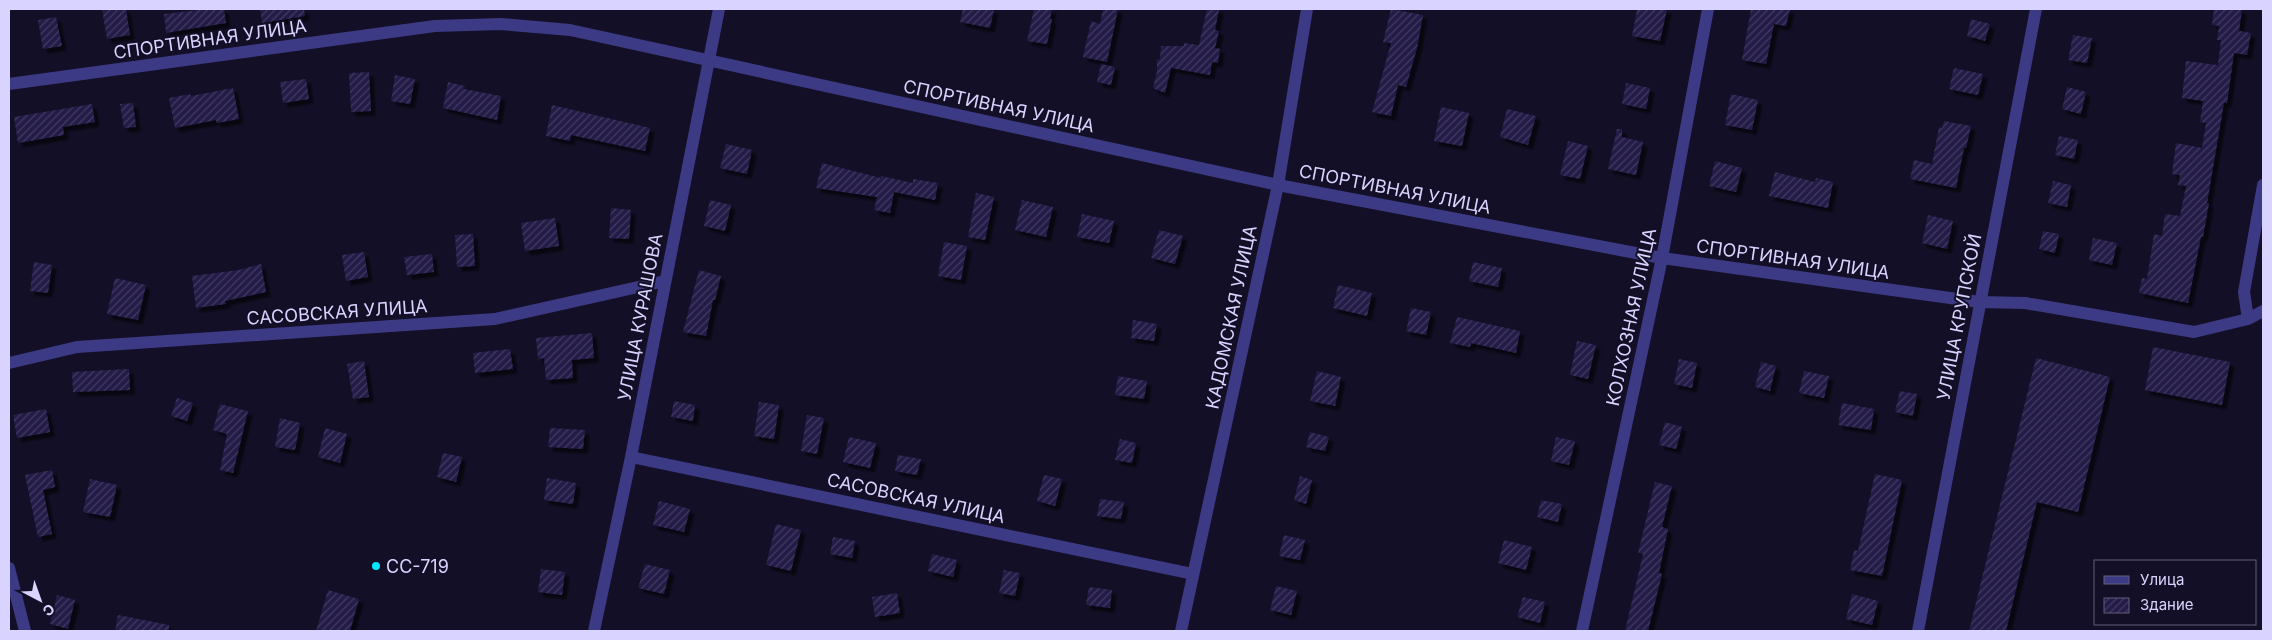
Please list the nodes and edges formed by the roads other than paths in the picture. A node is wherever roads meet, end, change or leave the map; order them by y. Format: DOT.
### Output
graph roads {
  1 [pos="719,9"];
  2 [pos="1307,9"];
  3 [pos="1708,9"];
  4 [pos="2036,9"];
  5 [pos="708,61"];
  6 [pos="9,84"];
  7 [pos="1278,185"];
  8 [pos="2263,186"];
  9 [pos="1662,258"];
  10 [pos="665,281"];
  11 [pos="1980,302"];
  12 [pos="2263,311"];
  13 [pos="2248,319"];
  14 [pos="9,363"];
  15 [pos="631,456"];
  16 [pos="9,568"];
  17 [pos="1193,574"];
  18 [pos="24,631"];
  19 [pos="594,631"];
  20 [pos="1181,631"];
  21 [pos="1582,631"];
  22 [pos="1918,631"];
  1 -- 5 [label="street, УЛИЦА КУРАШОВА"];
  2 -- 7 [label="street, КАДОМСКАЯ УЛИЦА"];
  3 -- 9 [label="street, КОЛХОЗНАЯ УЛИЦА"];
  4 -- 11 [label="street, УЛИЦА КРУПСКОЙ"];
  5 -- 6 [label="street, СПОРТИВНАЯ УЛИЦА"];
  5 -- 7 [label="street, СПОРТИВНАЯ УЛИЦА"];
  5 -- 10 [label="street, УЛИЦА КУРАШОВА"];
  7 -- 9 [label="street, СПОРТИВНАЯ УЛИЦА"];
  7 -- 17 [label="street, КАДОМСКАЯ УЛИЦА"];
  8 -- 13 [label="street"];
  9 -- 11 [label="street, СПОРТИВНАЯ УЛИЦА"];
  9 -- 21 [label="street, КОЛХОЗНАЯ УЛИЦА"];
  10 -- 14 [label="street, САСОВСКАЯ УЛИЦА"];
  10 -- 15 [label="street, УЛИЦА КУРАШОВА"];
  11 -- 13 [label="street, СПОРТИВНАЯ УЛИЦА"];
  11 -- 22 [label="street, УЛИЦА КРУПСКОЙ"];
  12 -- 13 [label="street, СПОРТИВНАЯ УЛИЦА"];
  15 -- 17 [label="street, САСОВСКАЯ УЛИЦА"];
  15 -- 19 [label="street, УЛИЦА КУРАШОВА"];
  16 -- 18 [label="street"];
  17 -- 20 [label="street, КАДОМСКАЯ УЛИЦА"];
}
